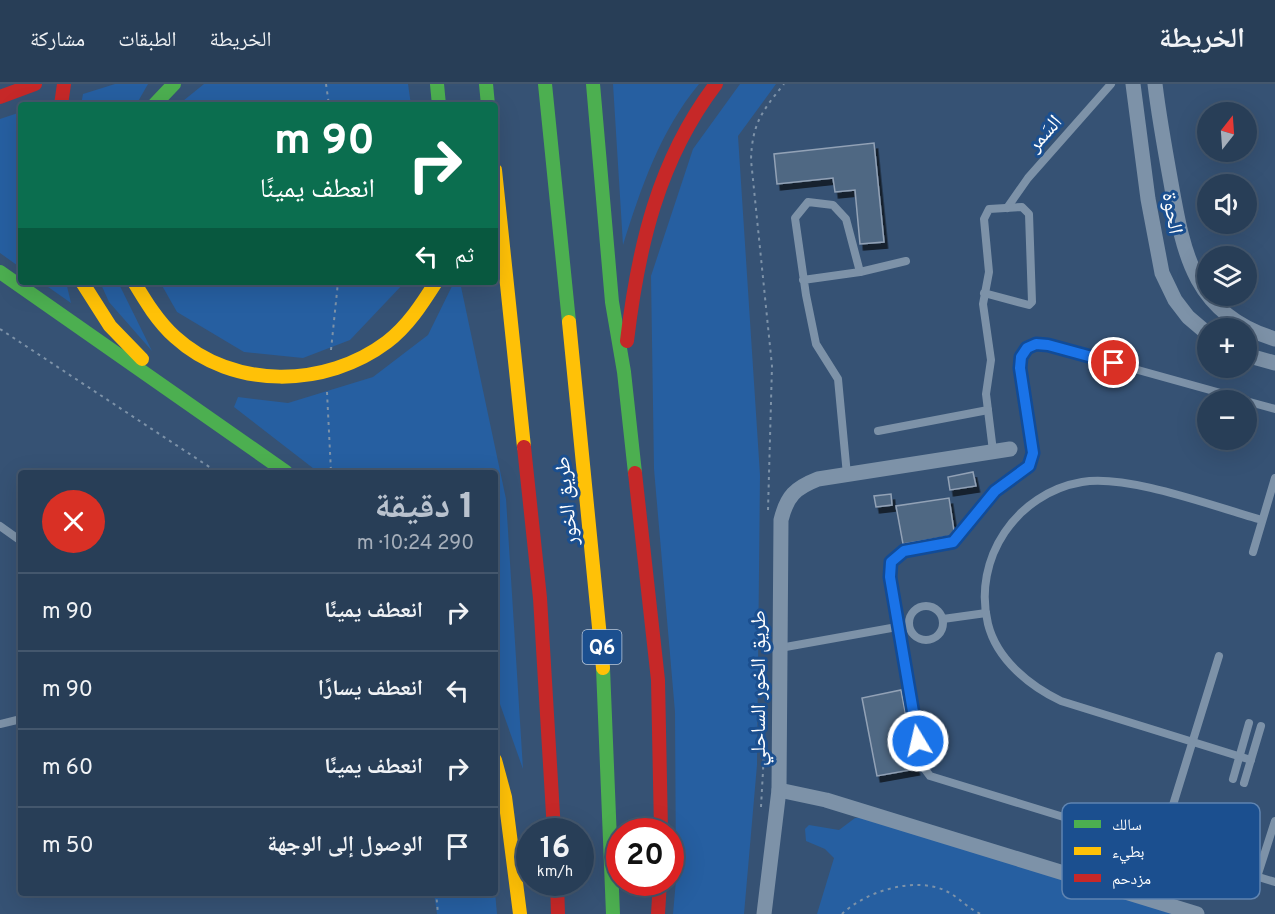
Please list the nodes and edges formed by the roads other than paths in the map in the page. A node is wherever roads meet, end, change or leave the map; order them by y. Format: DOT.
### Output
graph roads {
  1 [pos="35,84"];
  2 [pos="64,84"];
  3 [pos="174,84"];
  4 [pos="437,84"];
  5 [pos="486,84"];
  6 [pos="545,84"];
  7 [pos="593,84"];
  8 [pos="716,84"];
  9 [pos="1111,84"];
  10 [pos="1133,84"];
  11 [pos="1155,84"];
  12 [pos="0,97"];
  13 [pos="61,102"];
  14 [pos="157,102"];
  15 [pos="439,102"];
  16 [pos="488,102"];
  17 [pos="498,199"];
  18 [pos="1007,208"];
  19 [pos="906,261"];
  20 [pos="0,272"];
  21 [pos="860,272"];
  22 [pos="804,279"];
  23 [pos="18,285"];
  24 [pos="19,285"];
  25 [pos="84,285"];
  26 [pos="136,285"];
  27 [pos="434,285"];
  28 [pos="984,293"];
  29 [pos="1197,325"];
  30 [pos="1275,339"];
  31 [pos="1257,357"];
  32 [pos="1275,363"];
  33 [pos="624,372"];
  34 [pos="1210,390"];
  35 [pos="1257,403"];
  36 [pos="1275,409"];
  37 [pos="988,410"];
  38 [pos="200,412"];
  39 [pos="878,431"];
  40 [pos="1010,448"];
  41 [pos="993,451"];
  42 [pos="283,470"];
  43 [pos="847,475"];
  44 [pos="1275,478"];
  45 [pos="1262,520"];
  46 [pos="0,526"];
  47 [pos="18,539"];
  48 [pos="1253,552"];
  49 [pos="987,613"];
  50 [pos="943,619"];
  51 [pos="908,625"];
  52 [pos="899,627"];
  53 [pos="779,648"];
  54 [pos="1220,656"];
  55 [pos="18,720"];
  56 [pos="1249,723"];
  57 [pos="0,724"];
  58 [pos="1261,726"];
  59 [pos="1192,742"];
  60 [pos="1239,756"];
  61 [pos="1251,760"];
  62 [pos="498,771"];
  63 [pos="1233,779"];
  64 [pos="1244,783"];
  65 [pos="778,790"];
  66 [pos="1173,803"];
  67 [pos="1062,817"];
  68 [pos="553,818"];
  69 [pos="661,818"];
  70 [pos="1275,821"];
  71 [pos="1260,868"];
  72 [pos="1062,873"];
  73 [pos="1260,878"];
  74 [pos="1275,882"];
  75 [pos="557,896"];
  76 [pos="659,896"];
  77 [pos="1148,899"];
  78 [pos="520,914"];
  79 [pos="558,914"];
  80 [pos="613,914"];
  81 [pos="658,914"];
  82 [pos="764,914"];
  83 [pos="1197,914"];
  1 -- 12 [label="main road"];
  2 -- 13 [label="main road"];
  3 -- 14 [label="main road"];
  4 -- 15 [label="main road"];
  5 -- 16 [label="main road"];
  6 -- 80 [label="main road, طريق الخور / Q6"];
  7 -- 33 [label="main road"];
  8 -- 33 [label="main road"];
  9 -- 18 [label="lane, السَمر"];
  10 -- 29 [label="street, الحوة"];
  11 -- 30 [label="street, الحوة"];
  17 -- 68 [label="main road, طريق الخور"];
  18 -- 28 [label="lane"];
  18 -- 28 [label="lane"];
  19 -- 21 [label="lane"];
  20 -- 23 [label="main road"];
  21 -- 22 [label="lane"];
  21 -- 22 [label="lane"];
  22 -- 43 [label="lane"];
  24 -- 38 [label="main road"];
  25 -- 38 [label="main road"];
  26 -- 27 [label="main road"];
  28 -- 37 [label="lane"];
  31 -- 32 [label="street"];
  33 -- 69 [label="main road"];
  34 -- 52 [label="lane"];
  35 -- 36 [label="lane"];
  37 -- 39 [label="lane"];
  37 -- 41 [label="lane"];
  38 -- 42 [label="main road"];
  40 -- 41 [label="street, طريق الخور الساحلي"];
  41 -- 43 [label="street, طريق الخور الساحلي"];
  43 -- 53 [label="street, طريق الخور الساحلي"];
  44 -- 45 [label="lane"];
  45 -- 48 [label="lane"];
  45 -- 49 [label="lane"];
  46 -- 47 [label="lane"];
  49 -- 50 [label="lane"];
  49 -- 59 [label="lane"];
  50 -- 51 [label="lane"];
  50 -- 51 [label="lane"];
  51 -- 52 [label="lane"];
  52 -- 53 [label="lane"];
  52 -- 67 [label="lane"];
  53 -- 65 [label="street, طريق الخور الساحلي"];
  54 -- 59 [label="lane"];
  55 -- 57 [label="lane"];
  56 -- 60 [label="lane"];
  58 -- 61 [label="lane"];
  59 -- 60 [label="lane"];
  59 -- 66 [label="lane"];
  60 -- 61 [label="lane"];
  60 -- 63 [label="lane"];
  61 -- 64 [label="lane"];
  62 -- 78 [label="main road"];
  65 -- 72 [label="street"];
  65 -- 82 [label="street, طريق الخور الساحلي"];
  70 -- 71 [label="lane"];
  73 -- 74 [label="lane"];
  75 -- 79 [label="main road"];
  76 -- 81 [label="main road"];
  77 -- 83 [label="street"];
}
